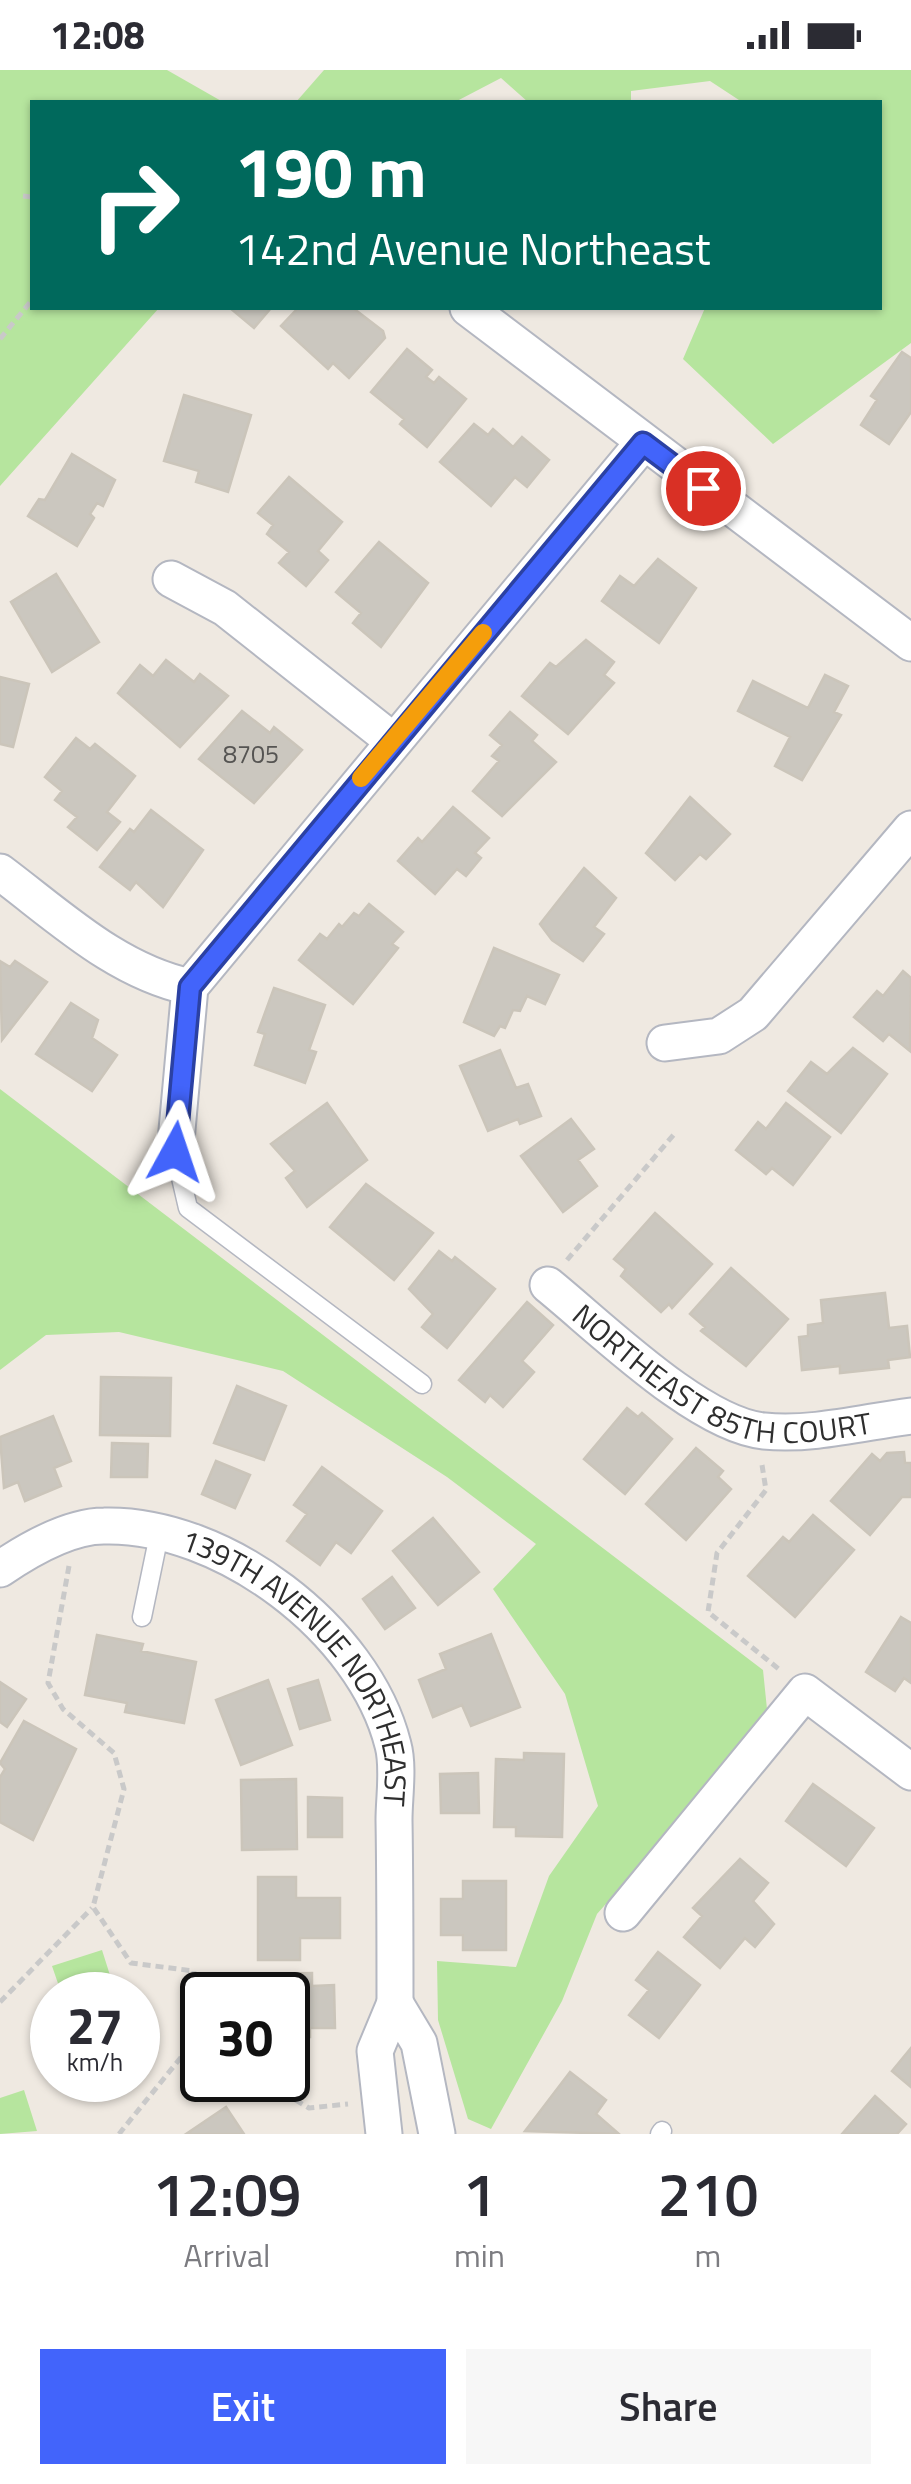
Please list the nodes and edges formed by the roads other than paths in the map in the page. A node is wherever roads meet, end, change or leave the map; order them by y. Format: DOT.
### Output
graph roads {
  1 [pos="471,310"];
  2 [pos="643,443"];
  3 [pos="171,579"];
  4 [pos="911,643"];
  5 [pos="392,740"];
  6 [pos="911,829"];
  7 [pos="0,872"];
  8 [pos="190,987"];
  9 [pos="665,1043"];
  10 [pos="175,1152"];
  11 [pos="553,1278"];
  12 [pos="422,1384"];
  13 [pos="911,1416"];
  14 [pos="160,1530"];
  15 [pos="0,1569"];
  16 [pos="142,1617"];
  17 [pos="911,1772"];
  18 [pos="623,1913"];
  19 [pos="395,2002"];
  20 [pos="384,2134"];
  21 [pos="437,2134"];
  1 -- 2 [label="street"];
  2 -- 4 [label="street"];
  2 -- 5 [label="street"];
  3 -- 5 [label="street"];
  5 -- 8 [label="street"];
  6 -- 9 [label="street"];
  7 -- 8 [label="street"];
  8 -- 10 [label="street"];
  10 -- 12 [label="lane"];
  11 -- 13 [label="street, NORTHEAST 85TH COURT"];
  14 -- 15 [label="street, 139TH AVENUE NORTHEAST"];
  14 -- 16 [label="lane"];
  14 -- 19 [label="street, 139TH AVENUE NORTHEAST"];
  17 -- 18 [label="street"];
  19 -- 20 [label="street, 139TH AVENUE NORTHEAST"];
  19 -- 21 [label="street, 139TH AVENUE NORTHEAST"];
}
